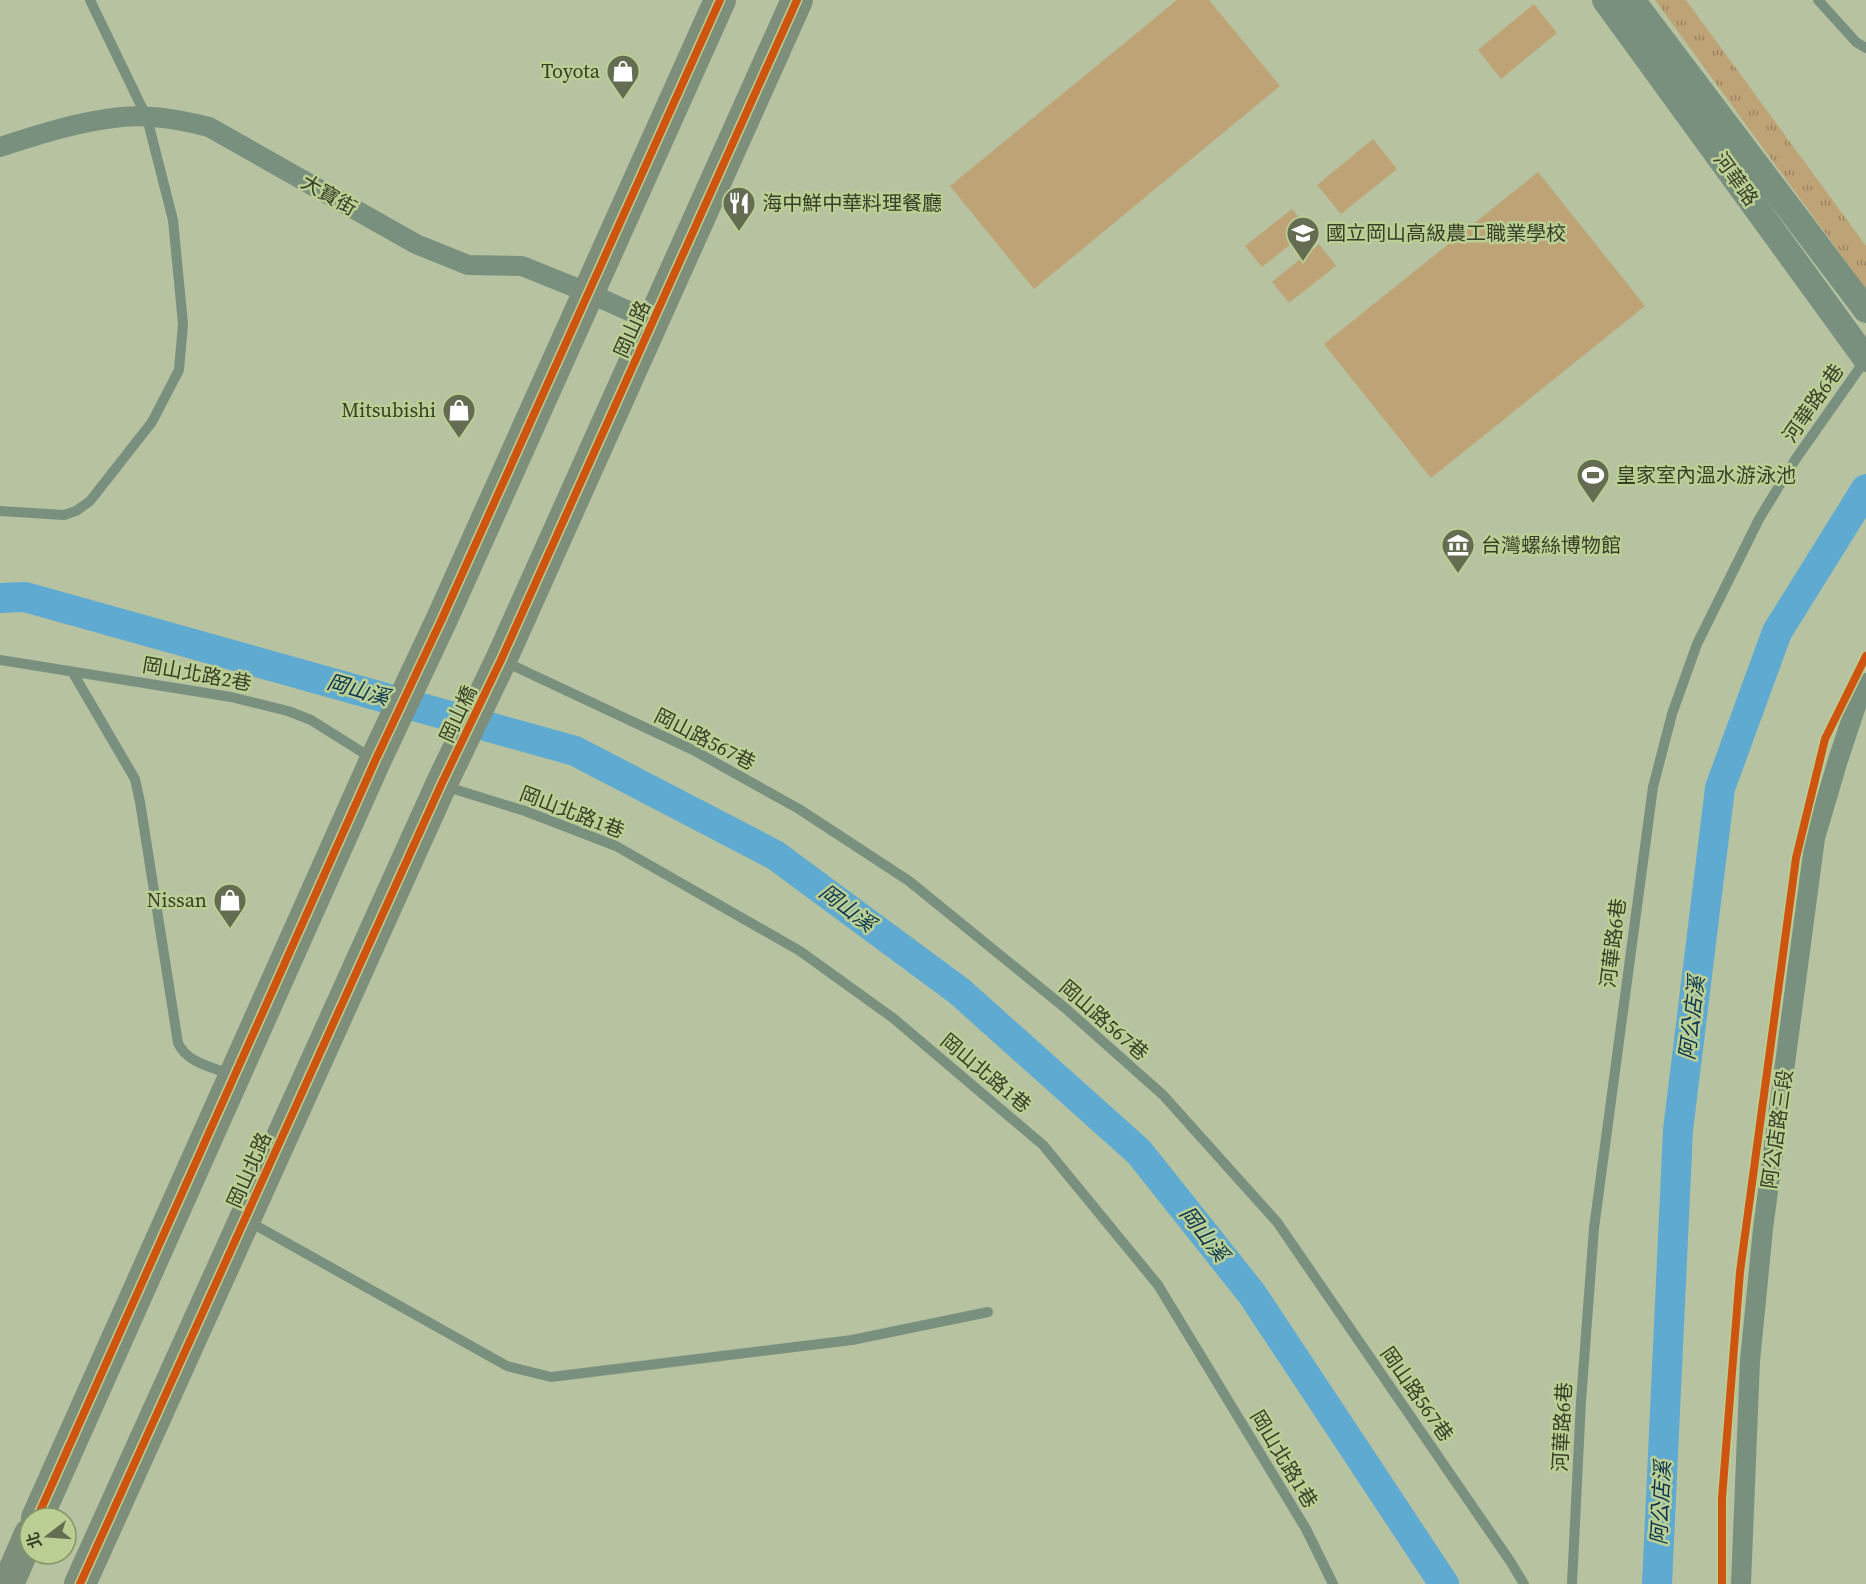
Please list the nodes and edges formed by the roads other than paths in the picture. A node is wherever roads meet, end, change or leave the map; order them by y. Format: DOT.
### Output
graph roads {
  1 [pos="90,0"];
  2 [pos="720,0"];
  3 [pos="797,0"];
  4 [pos="1605,0"];
  5 [pos="1632,0"];
  6 [pos="1818,0"];
  7 [pos="1866,48"];
  8 [pos="147,118"];
  9 [pos="0,147"];
  10 [pos="589,293"];
  11 [pos="1866,310"];
  12 [pos="653,322"];
  13 [pos="1866,359"];
  14 [pos="0,511"];
  15 [pos="0,660"];
  16 [pos="498,666"];
  17 [pos="74,673"];
  18 [pos="1866,683"];
  19 [pos="375,761"];
  20 [pos="445,778"];
  21 [pos="235,1076"];
  22 [pos="245,1219"];
  23 [pos="988,1312"];
  24 [pos="42,1506"];
  25 [pos="18,1561"];
  26 [pos="8,1584"];
  27 [pos="80,1584"];
  28 [pos="1333,1584"];
  29 [pos="1524,1584"];
  30 [pos="1572,1584"];
  31 [pos="1741,1584"];
  1 -- 8 [label="lane"];
  2 -- 10 [label="main road"];
  3 -- 12 [label="main road, 岡山路"];
  4 -- 13 [label="street, 河華路"];
  5 -- 11 [label="street, 河華路"];
  6 -- 7 [label="lane"];
  8 -- 9 [label="street, 大寶街"];
  8 -- 10 [label="street, 大寶街"];
  8 -- 14 [label="lane"];
  10 -- 12 [label="street, 大寶街"];
  10 -- 19 [label="main road"];
  12 -- 16 [label="main road, 岡山路"];
  13 -- 30 [label="lane, 河華路6巷"];
  15 -- 17 [label="lane, 岡山北路2巷"];
  16 -- 20 [label="main road, 岡山橋"];
  16 -- 29 [label="lane, 岡山路567巷"];
  17 -- 19 [label="lane, 岡山北路2巷"];
  17 -- 21 [label="lane"];
  18 -- 31 [label="street, 阿公店路三段"];
  19 -- 21 [label="main road"];
  20 -- 22 [label="main road, 岡山北路"];
  20 -- 28 [label="lane, 岡山北路1巷"];
  21 -- 24 [label="main road"];
  22 -- 23 [label="lane"];
  22 -- 27 [label="main road, 岡山北路"];
  25 -- 26 [label="main road"];
}
